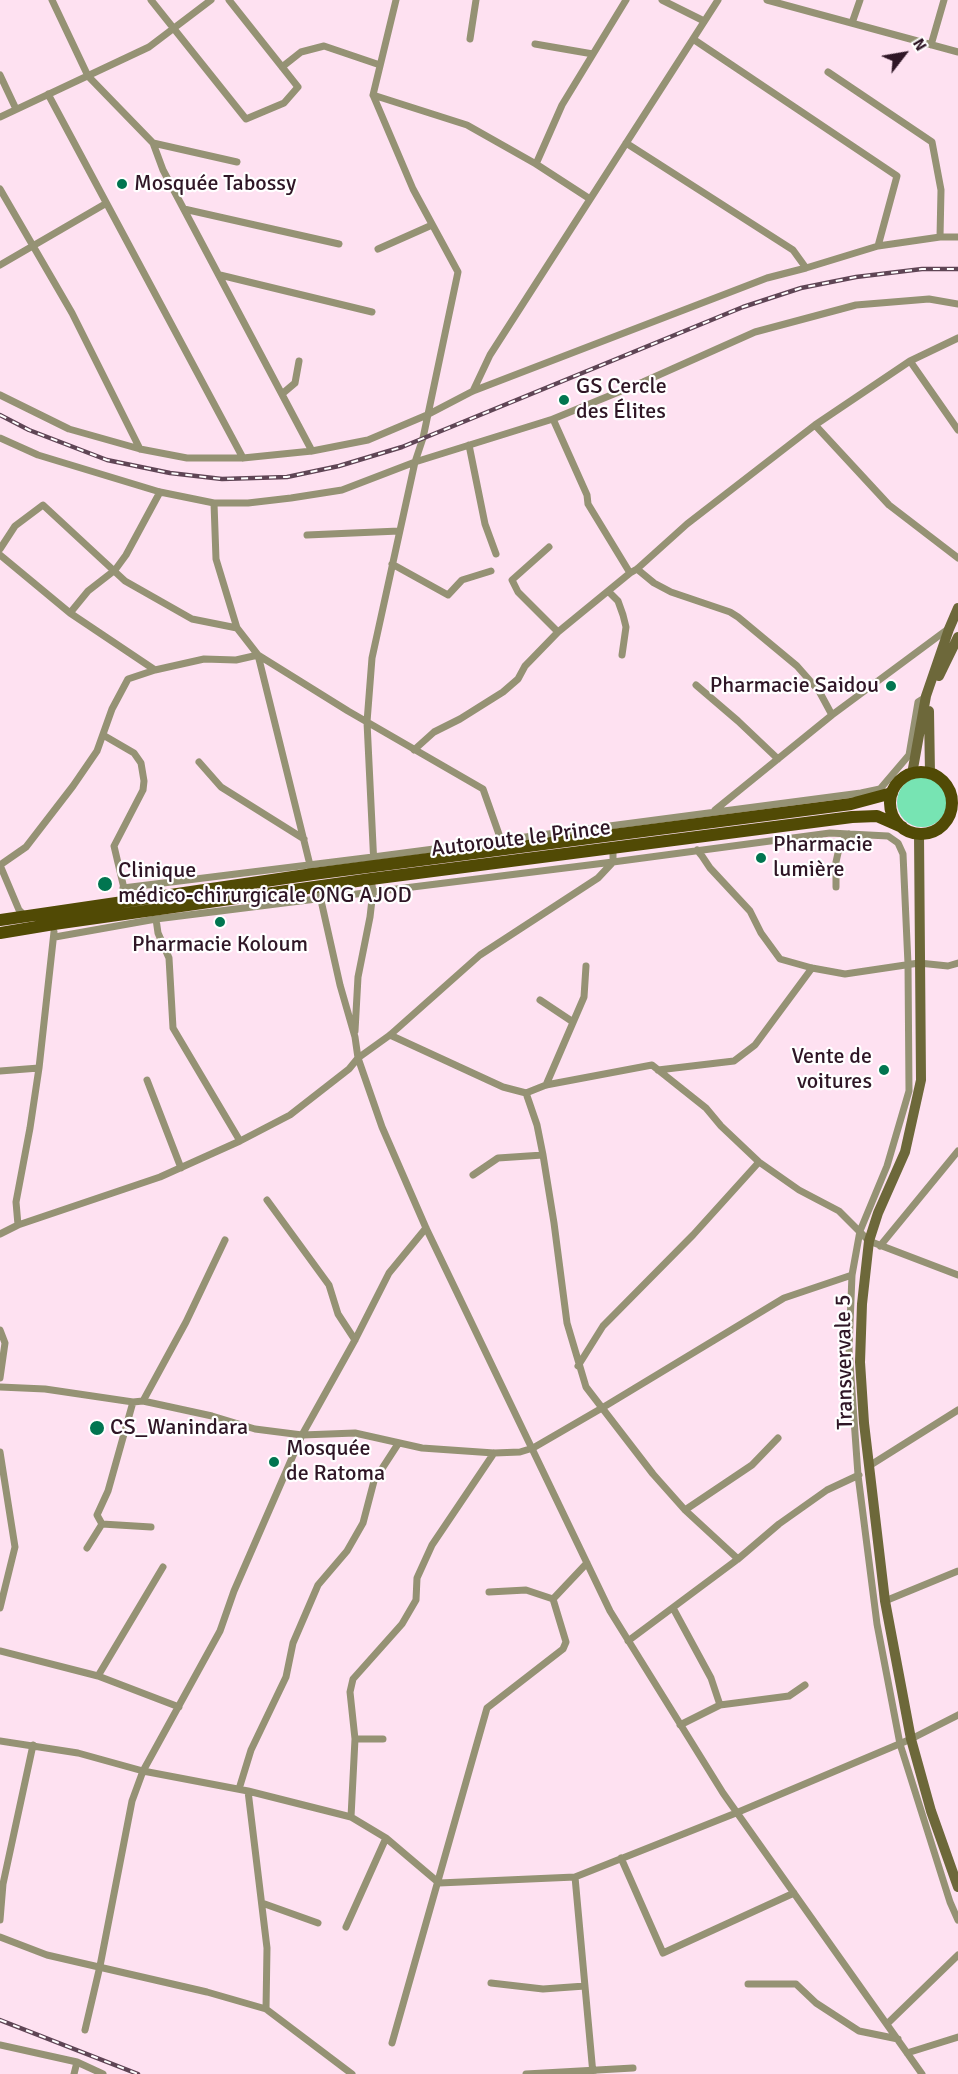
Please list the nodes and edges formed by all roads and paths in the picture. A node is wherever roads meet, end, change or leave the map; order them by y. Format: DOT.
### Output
graph roads {
  1 [pos="52,0"];
  2 [pos="151,0"];
  3 [pos="211,0"];
  4 [pos="229,0"];
  5 [pos="396,0"];
  6 [pos="476,0"];
  7 [pos="626,0"];
  8 [pos="662,0"];
  9 [pos="718,0"];
  10 [pos="767,0"];
  11 [pos="860,0"];
  12 [pos="944,0"];
  13 [pos="704,21"];
  14 [pos="852,23"];
  15 [pos="174,29"];
  16 [pos="470,39"];
  17 [pos="693,39"];
  18 [pos="535,44"];
  19 [pos="931,45"];
  20 [pos="958,52"];
  21 [pos="593,54"];
  22 [pos="380,66"];
  23 [pos="282,67"];
  24 [pos="828,72"];
  25 [pos="0,75"];
  26 [pos="88,76"];
  27 [pos="48,94"];
  28 [pos="373,94"];
  29 [pos="16,109"];
  30 [pos="0,117"];
  31 [pos="153,143"];
  32 [pos="626,143"];
  33 [pos="237,162"];
  34 [pos="536,164"];
  35 [pos="0,189"];
  36 [pos="590,199"];
  37 [pos="105,204"];
  38 [pos="184,209"];
  39 [pos="432,225"];
  40 [pos="940,237"];
  41 [pos="958,237"];
  42 [pos="339,244"];
  43 [pos="32,245"];
  44 [pos="878,246"];
  45 [pos="378,249"];
  46 [pos="0,265"];
  47 [pos="806,268"];
  48 [pos="220,275"];
  49 [pos="958,304"];
  50 [pos="372,312"];
  51 [pos="958,338"];
  52 [pos="299,361"];
  53 [pos="910,361"];
  54 [pos="473,391"];
  55 [pos="282,394"];
  56 [pos="0,395"];
  57 [pos="427,416"];
  58 [pos="553,418"];
  59 [pos="815,425"];
  60 [pos="958,430"];
  61 [pos="0,438"];
  62 [pos="470,445"];
  63 [pos="140,449"];
  64 [pos="312,451"];
  65 [pos="243,458"];
  66 [pos="415,462"];
  67 [pos="160,492"];
  68 [pos="214,503"];
  69 [pos="399,531"];
  70 [pos="307,535"];
  71 [pos="549,547"];
  72 [pos="0,549"];
  73 [pos="496,554"];
  74 [pos="0,555"];
  75 [pos="958,558"];
  76 [pos="392,564"];
  77 [pos="115,570"];
  78 [pos="491,571"];
  79 [pos="633,571"];
  80 [pos="608,591"];
  81 [pos="958,608"];
  82 [pos="70,613"];
  83 [pos="237,628"];
  84 [pos="949,629"];
  85 [pos="558,632"];
  86 [pos="958,636"];
  87 [pos="258,655"];
  88 [pos="622,655"];
  89 [pos="155,670"];
  90 [pos="696,685"];
  91 [pos="927,696"];
  92 [pos="832,715"];
  93 [pos="368,722"];
  94 [pos="102,735"];
  95 [pos="414,750"];
  96 [pos="778,759"];
  97 [pos="199,762"];
  98 [pos="912,774"];
  99 [pos="930,774"];
  100 [pos="952,786"];
  101 [pos="892,793"];
  102 [pos="827,802"];
  103 [pos="713,812"];
  104 [pos="953,817"];
  105 [pos="902,827"];
  106 [pos="849,834"];
  107 [pos="919,834"];
  108 [pos="750,837"];
  109 [pos="304,839"];
  110 [pos="501,840"];
  111 [pos="613,849"];
  112 [pos="697,850"];
  113 [pos="374,862"];
  114 [pos="613,862"];
  115 [pos="0,865"];
  116 [pos="311,869"];
  117 [pos="372,885"];
  118 [pos="318,887"];
  119 [pos="836,887"];
  120 [pos="123,888"];
  121 [pos="321,900"];
  122 [pos="127,901"];
  123 [pos="25,916"];
  124 [pos="156,919"];
  125 [pos="0,920"];
  126 [pos="54,930"];
  127 [pos="0,933"];
  128 [pos="958,963"];
  129 [pos="913,964"];
  130 [pos="586,966"];
  131 [pos="812,968"];
  132 [pos="540,1000"];
  133 [pos="573,1022"];
  134 [pos="390,1035"];
  135 [pos="355,1037"];
  136 [pos="358,1058"];
  137 [pos="39,1068"];
  138 [pos="658,1070"];
  139 [pos="0,1071"];
  140 [pos="147,1080"];
  141 [pos="546,1085"];
  142 [pos="526,1093"];
  143 [pos="240,1142"];
  144 [pos="958,1150"];
  145 [pos="543,1155"];
  146 [pos="759,1162"];
  147 [pos="181,1168"];
  148 [pos="473,1175"];
  149 [pos="267,1200"];
  150 [pos="18,1225"];
  151 [pos="426,1228"];
  152 [pos="860,1231"];
  153 [pos="0,1234"];
  154 [pos="225,1240"];
  155 [pos="869,1241"];
  156 [pos="880,1246"];
  157 [pos="852,1275"];
  158 [pos="958,1275"];
  159 [pos="0,1330"];
  160 [pos="355,1340"];
  161 [pos="578,1366"];
  162 [pos="0,1378"];
  163 [pos="0,1387"];
  164 [pos="143,1401"];
  165 [pos="133,1402"];
  166 [pos="602,1408"];
  167 [pos="958,1410"];
  168 [pos="302,1435"];
  169 [pos="778,1438"];
  170 [pos="398,1444"];
  171 [pos="533,1448"];
  172 [pos="0,1452"];
  173 [pos="494,1453"];
  174 [pos="869,1469"];
  175 [pos="858,1475"];
  176 [pos="686,1510"];
  177 [pos="102,1524"];
  178 [pos="151,1527"];
  179 [pos="87,1548"];
  180 [pos="738,1559"];
  181 [pos="587,1563"];
  182 [pos="163,1567"];
  183 [pos="958,1571"];
  184 [pos="489,1592"];
  185 [pos="553,1599"];
  186 [pos="885,1601"];
  187 [pos="0,1608"];
  188 [pos="673,1608"];
  189 [pos="628,1641"];
  190 [pos="0,1651"];
  191 [pos="98,1676"];
  192 [pos="805,1685"];
  193 [pos="720,1705"];
  194 [pos="179,1707"];
  195 [pos="958,1715"];
  196 [pos="680,1725"];
  197 [pos="355,1739"];
  198 [pos="383,1739"];
  199 [pos="0,1741"];
  200 [pos="906,1742"];
  201 [pos="33,1745"];
  202 [pos="143,1771"];
  203 [pos="239,1789"];
  204 [pos="248,1791"];
  205 [pos="736,1813"];
  206 [pos="351,1817"];
  207 [pos="386,1838"];
  208 [pos="621,1858"];
  209 [pos="955,1868"];
  210 [pos="575,1877"];
  211 [pos="439,1883"];
  212 [pos="958,1887"];
  213 [pos="794,1893"];
  214 [pos="262,1904"];
  215 [pos="0,1920"];
  216 [pos="958,1920"];
  217 [pos="318,1923"];
  218 [pos="346,1927"];
  219 [pos="0,1937"];
  220 [pos="958,1955"];
  221 [pos="100,1966"];
  222 [pos="491,1983"];
  223 [pos="748,1984"];
  224 [pos="585,1986"];
  225 [pos="266,2009"];
  226 [pos="888,2023"];
  227 [pos="85,2030"];
  228 [pos="958,2037"];
  229 [pos="897,2038"];
  230 [pos="392,2043"];
  231 [pos="0,2045"];
  232 [pos="907,2053"];
  233 [pos="77,2062"];
  234 [pos="633,2068"];
  235 [pos="593,2072"];
  236 [pos="74,2074"];
  237 [pos="103,2074"];
  238 [pos="352,2074"];
  239 [pos="526,2074"];
  240 [pos="922,2074"];
  1 -- 26 [label="street"];
  2 -- 15 [label="street"];
  3 -- 15 [label="street"];
  4 -- 23 [label="street"];
  5 -- 22 [label="street"];
  6 -- 16 [label="street"];
  7 -- 21 [label="street"];
  8 -- 13 [label="street"];
  9 -- 13 [label="street"];
  10 -- 14 [label="street"];
  11 -- 14 [label="street"];
  12 -- 19 [label="street"];
  13 -- 17 [label="street"];
  14 -- 19 [label="street"];
  15 -- 23 [label="street"];
  15 -- 26 [label="street"];
  17 -- 32 [label="street"];
  17 -- 44 [label="street"];
  18 -- 21 [label="street"];
  19 -- 20 [label="street"];
  21 -- 34 [label="street"];
  22 -- 23 [label="street"];
  22 -- 28 [label="street"];
  24 -- 40 [label="street"];
  25 -- 29 [label="street"];
  26 -- 27 [label="street"];
  26 -- 31 [label="street"];
  27 -- 29 [label="street"];
  27 -- 37 [label="street"];
  28 -- 34 [label="street"];
  28 -- 39 [label="street"];
  29 -- 30 [label="street"];
  31 -- 33 [label="street"];
  31 -- 38 [label="street"];
  32 -- 36 [label="street"];
  32 -- 47 [label="street"];
  34 -- 36 [label="street"];
  35 -- 43 [label="street"];
  36 -- 54 [label="street"];
  37 -- 43 [label="street"];
  37 -- 65 [label="street"];
  38 -- 42 [label="street"];
  38 -- 48 [label="street"];
  39 -- 45 [label="street"];
  39 -- 57 [label="street"];
  40 -- 41 [label="street"];
  40 -- 44 [label="street"];
  43 -- 46 [label="street"];
  43 -- 63 [label="street"];
  44 -- 47 [label="street"];
  47 -- 54 [label="street"];
  48 -- 50 [label="street"];
  48 -- 55 [label="street"];
  49 -- 58 [label="street"];
  51 -- 53 [label="street"];
  52 -- 55 [label="street"];
  53 -- 59 [label="street"];
  53 -- 60 [label="street"];
  54 -- 57 [label="street"];
  55 -- 64 [label="street"];
  56 -- 63 [label="street"];
  57 -- 64 [label="street"];
  57 -- 66 [label="street"];
  58 -- 62 [label="street"];
  58 -- 79 [label="street"];
  59 -- 75 [label="street"];
  59 -- 79 [label="street"];
  61 -- 67 [label="street"];
  62 -- 66 [label="street"];
  62 -- 73 [label="street"];
  63 -- 65 [label="street"];
  64 -- 65 [label="street"];
  66 -- 68 [label="street"];
  66 -- 69 [label="street"];
  67 -- 68 [label="street"];
  67 -- 77 [label="street"];
  68 -- 83 [label="street"];
  69 -- 70 [label="street"];
  69 -- 76 [label="street"];
  71 -- 85 [label="street"];
  72 -- 77 [label="street"];
  74 -- 82 [label="street"];
  76 -- 78 [label="street"];
  76 -- 93 [label="street"];
  77 -- 82 [label="street"];
  77 -- 83 [label="street"];
  79 -- 80 [label="street"];
  79 -- 92 [label="street"];
  80 -- 85 [label="street"];
  80 -- 88 [label="street"];
  81 -- 84 [label="main road"];
  82 -- 89 [label="street"];
  83 -- 87 [label="street"];
  84 -- 91 [label="main road"];
  84 -- 92 [label="street"];
  85 -- 95 [label="street"];
  86 -- 99 [label="main road"];
  87 -- 89 [label="street"];
  87 -- 93 [label="street"];
  87 -- 109 [label="street"];
  89 -- 94 [label="street"];
  90 -- 96 [label="street"];
  91 -- 98 [label="main road"];
  91 -- 102 [label="street"];
  92 -- 96 [label="street"];
  93 -- 95 [label="street"];
  93 -- 113 [label="street"];
  94 -- 115 [label="street"];
  94 -- 120 [label="street"];
  95 -- 110 [label="street"];
  96 -- 103 [label="street"];
  97 -- 109 [label="street"];
  98 -- 99 [label="main road"];
  98 -- 101 [label="main road"];
  99 -- 100 [label="main road"];
  100 -- 104 [label="main road"];
  101 -- 102 [label="main road, Autoroute le Prince"];
  101 -- 105 [label="main road"];
  102 -- 103 [label="street"];
  102 -- 113 [label="main road, Autoroute le Prince"];
  103 -- 110 [label="street"];
  104 -- 107 [label="main road"];
  105 -- 107 [label="main road"];
  105 -- 108 [label="main road, Autoroute le Prince"];
  106 -- 108 [label="street"];
  106 -- 119 [label="street"];
  106 -- 129 [label="street"];
  107 -- 129 [label="main road, Transvervale 5"];
  108 -- 111 [label="main road, Autoroute le Prince"];
  108 -- 112 [label="street"];
  109 -- 116 [label="street"];
  110 -- 113 [label="street"];
  111 -- 114 [label="street"];
  111 -- 117 [label="main road, Autoroute le Prince"];
  112 -- 114 [label="street"];
  112 -- 131 [label="street"];
  113 -- 116 [label="main road, Autoroute le Prince"];
  114 -- 117 [label="street"];
  114 -- 134 [label="street"];
  115 -- 123 [label="street"];
  116 -- 120 [label="street"];
  116 -- 122 [label="main road, Autoroute le Prince"];
  117 -- 118 [label="main road, Autoroute le Prince"];
  117 -- 121 [label="street"];
  117 -- 135 [label="street"];
  118 -- 121 [label="street"];
  118 -- 126 [label="main road, Autoroute le Prince"];
  120 -- 122 [label="street"];
  121 -- 124 [label="street"];
  121 -- 135 [label="street"];
  122 -- 123 [label="main road, Autoroute le Prince"];
  123 -- 125 [label="main road, Autoroute le Prince"];
  124 -- 126 [label="street"];
  124 -- 143 [label="street"];
  126 -- 127 [label="main road, Autoroute le Prince"];
  126 -- 137 [label="street"];
  128 -- 129 [label="street"];
  129 -- 131 [label="street"];
  129 -- 152 [label="street"];
  129 -- 155 [label="main road, Transvervale 5"];
  130 -- 133 [label="street"];
  131 -- 138 [label="street"];
  132 -- 133 [label="street"];
  133 -- 141 [label="street"];
  134 -- 136 [label="street"];
  134 -- 142 [label="street"];
  135 -- 136 [label="street"];
  136 -- 143 [label="street"];
  136 -- 151 [label="street"];
  137 -- 139 [label="street"];
  137 -- 150 [label="street"];
  138 -- 141 [label="street"];
  138 -- 146 [label="street"];
  140 -- 147 [label="street"];
  141 -- 142 [label="street"];
  142 -- 145 [label="street"];
  143 -- 147 [label="street"];
  144 -- 156 [label="street"];
  145 -- 148 [label="street"];
  145 -- 161 [label="street"];
  146 -- 152 [label="street"];
  146 -- 161 [label="street"];
  147 -- 150 [label="street"];
  149 -- 160 [label="street"];
  150 -- 153 [label="street"];
  151 -- 160 [label="street"];
  151 -- 171 [label="street"];
  152 -- 155 [label="street"];
  152 -- 157 [label="street"];
  154 -- 164 [label="street"];
  155 -- 156 [label="street"];
  155 -- 174 [label="main road, Transvervale 5"];
  156 -- 158 [label="street"];
  157 -- 166 [label="street"];
  157 -- 175 [label="street"];
  159 -- 162 [label="street"];
  160 -- 168 [label="street"];
  161 -- 166 [label="street"];
  163 -- 165 [label="street"];
  164 -- 165 [label="street"];
  164 -- 168 [label="street"];
  165 -- 177 [label="street"];
  166 -- 171 [label="street"];
  166 -- 176 [label="street"];
  167 -- 174 [label="street"];
  168 -- 170 [label="street"];
  168 -- 194 [label="street"];
  169 -- 176 [label="street"];
  170 -- 173 [label="street"];
  170 -- 203 [label="street"];
  171 -- 173 [label="street"];
  171 -- 181 [label="street"];
  172 -- 187 [label="street"];
  173 -- 197 [label="street"];
  174 -- 175 [label="street"];
  174 -- 186 [label="main road, Transvervale 5"];
  175 -- 180 [label="street"];
  175 -- 200 [label="street"];
  176 -- 180 [label="street"];
  177 -- 178 [label="street"];
  177 -- 179 [label="street"];
  180 -- 188 [label="street"];
  181 -- 185 [label="street"];
  181 -- 189 [label="street"];
  182 -- 191 [label="street"];
  183 -- 186 [label="street"];
  184 -- 185 [label="street"];
  185 -- 211 [label="street"];
  186 -- 200 [label="main road, Transvervale 5"];
  188 -- 189 [label="street"];
  188 -- 193 [label="street"];
  189 -- 196 [label="street"];
  190 -- 191 [label="street"];
  191 -- 194 [label="street"];
  192 -- 193 [label="street"];
  193 -- 196 [label="street"];
  194 -- 202 [label="street"];
  195 -- 200 [label="street"];
  196 -- 205 [label="street"];
  197 -- 198 [label="street"];
  197 -- 206 [label="street"];
  199 -- 201 [label="street"];
  200 -- 205 [label="street"];
  200 -- 209 [label="main road, Transvervale 5"];
  200 -- 216 [label="street"];
  201 -- 202 [label="street"];
  201 -- 215 [label="street"];
  202 -- 203 [label="street"];
  202 -- 221 [label="street"];
  203 -- 204 [label="street"];
  204 -- 206 [label="street"];
  204 -- 214 [label="street"];
  205 -- 208 [label="street"];
  205 -- 213 [label="street"];
  206 -- 207 [label="street"];
  207 -- 211 [label="street"];
  207 -- 218 [label="street"];
  208 -- 210 [label="street"];
  208 -- 213 [label="street"];
  209 -- 212 [label="main road, Transvervale 5"];
  210 -- 211 [label="street"];
  210 -- 224 [label="street"];
  211 -- 230 [label="street"];
  213 -- 226 [label="street"];
  214 -- 217 [label="street"];
  214 -- 225 [label="street"];
  219 -- 221 [label="street"];
  220 -- 226 [label="street"];
  221 -- 225 [label="street"];
  221 -- 227 [label="street"];
  222 -- 224 [label="street"];
  223 -- 229 [label="street"];
  224 -- 235 [label="street"];
  225 -- 238 [label="street"];
  226 -- 229 [label="street"];
  228 -- 232 [label="street"];
  229 -- 232 [label="street"];
  231 -- 233 [label="street"];
  232 -- 240 [label="street"];
  233 -- 236 [label="street"];
  233 -- 237 [label="street"];
  234 -- 235 [label="street"];
  235 -- 239 [label="street"];
}
